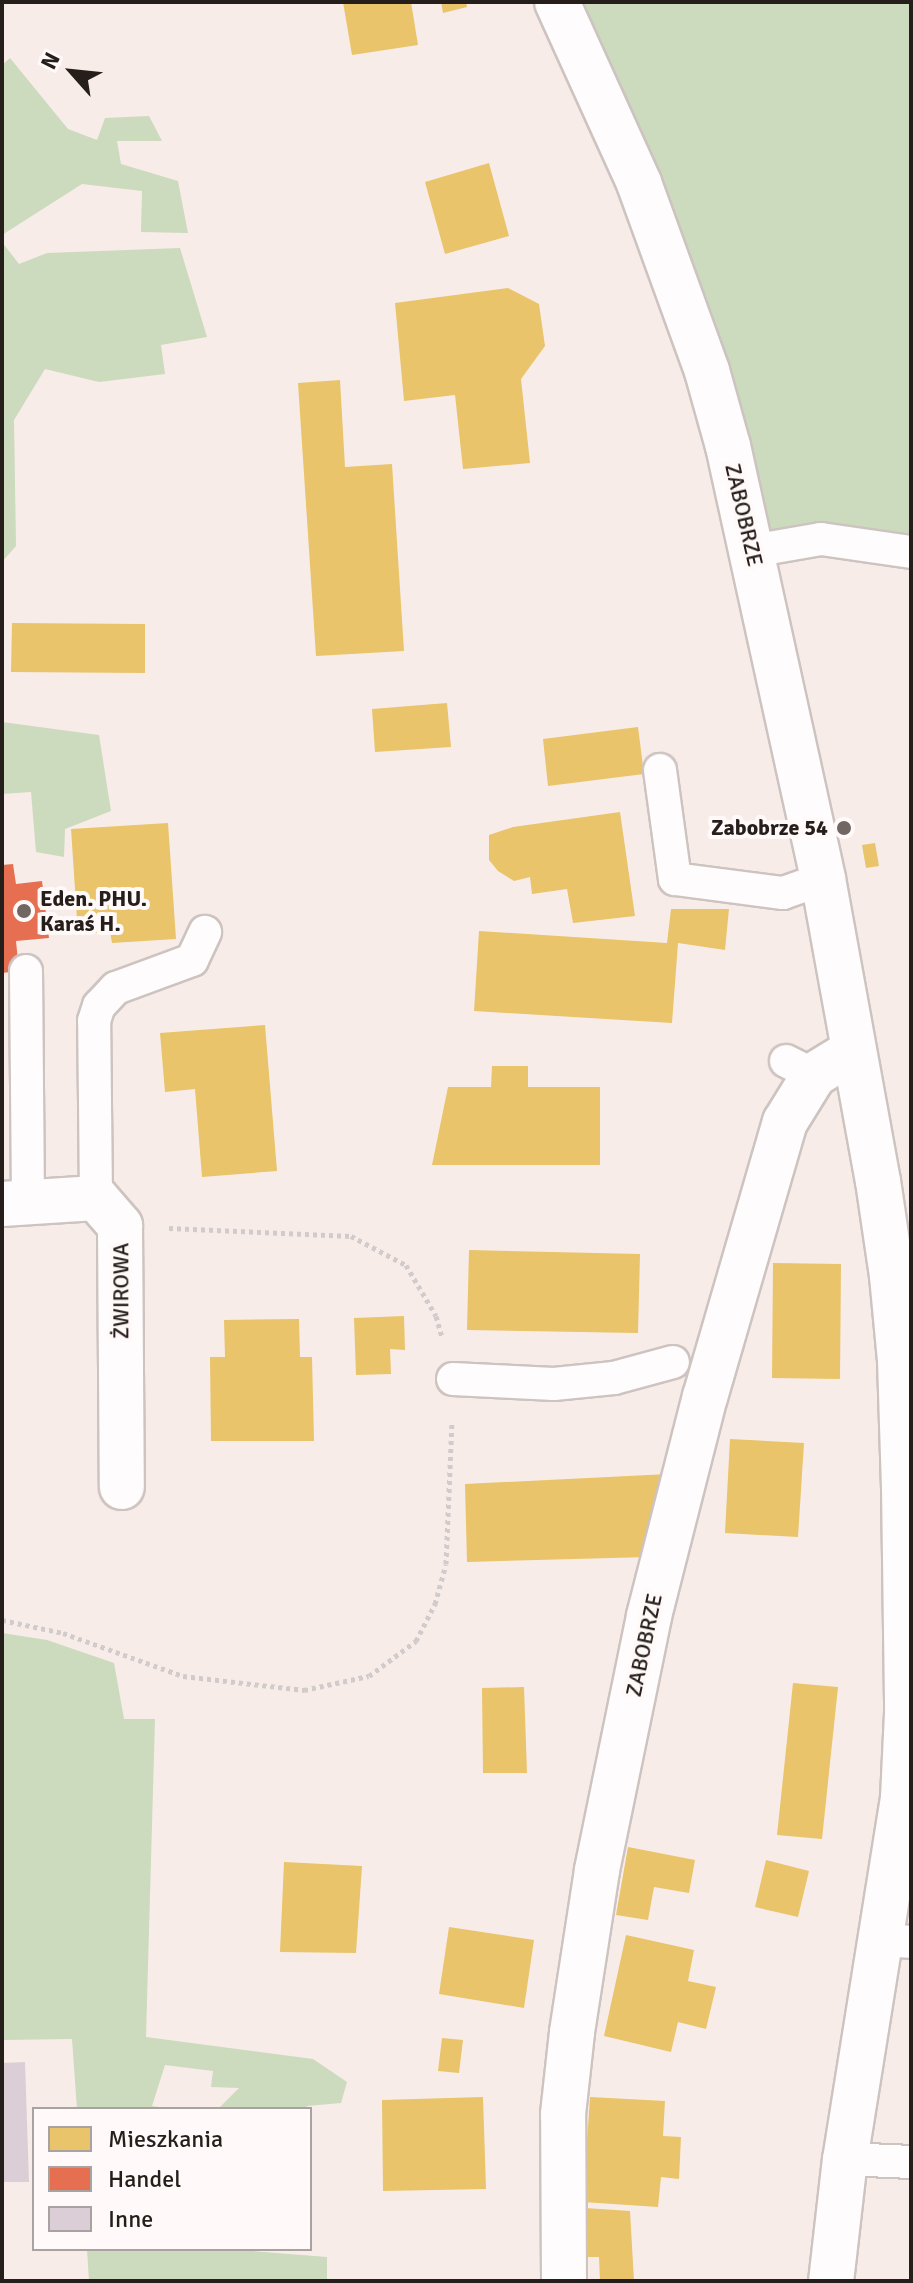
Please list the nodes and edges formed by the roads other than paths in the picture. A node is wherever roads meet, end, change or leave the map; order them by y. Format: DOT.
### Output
graph roads {
  1 [pos="557,2"];
  2 [pos="752,551"];
  3 [pos="911,552"];
  4 [pos="660,770"];
  5 [pos="823,879"];
  6 [pos="205,932"];
  7 [pos="26,971"];
  8 [pos="853,1051"];
  9 [pos="15,1204"];
  10 [pos="108,1212"];
  11 [pos="673,1362"];
  12 [pos="453,1379"];
  13 [pos="122,1487"];
  14 [pos="908,1582"];
  15 [pos="897,1941"];
  16 [pos="845,2159"];
  17 [pos="911,2162"];
  18 [pos="564,2281"];
  19 [pos="831,2281"];
  1 -- 2 [label="street, ZABOBRZE"];
  2 -- 3 [label="lane"];
  2 -- 5 [label="street, ZABOBRZE"];
  4 -- 5 [label="lane"];
  5 -- 8 [label="street, ZABOBRZE"];
  6 -- 10 [label="lane"];
  7 -- 9 [label="lane"];
  8 -- 14 [label="street, ZABOBRZE"];
  8 -- 18 [label="street, ZABOBRZE"];
  9 -- 10 [label="street"];
  10 -- 13 [label="street, ŻWIROWA"];
  11 -- 12 [label="lane"];
  14 -- 15 [label="street, ZABOBRZE"];
  15 -- 16 [label="street, ZABOBRZE"];
  16 -- 17 [label="lane"];
  16 -- 19 [label="street, ZABOBRZE"];
}
